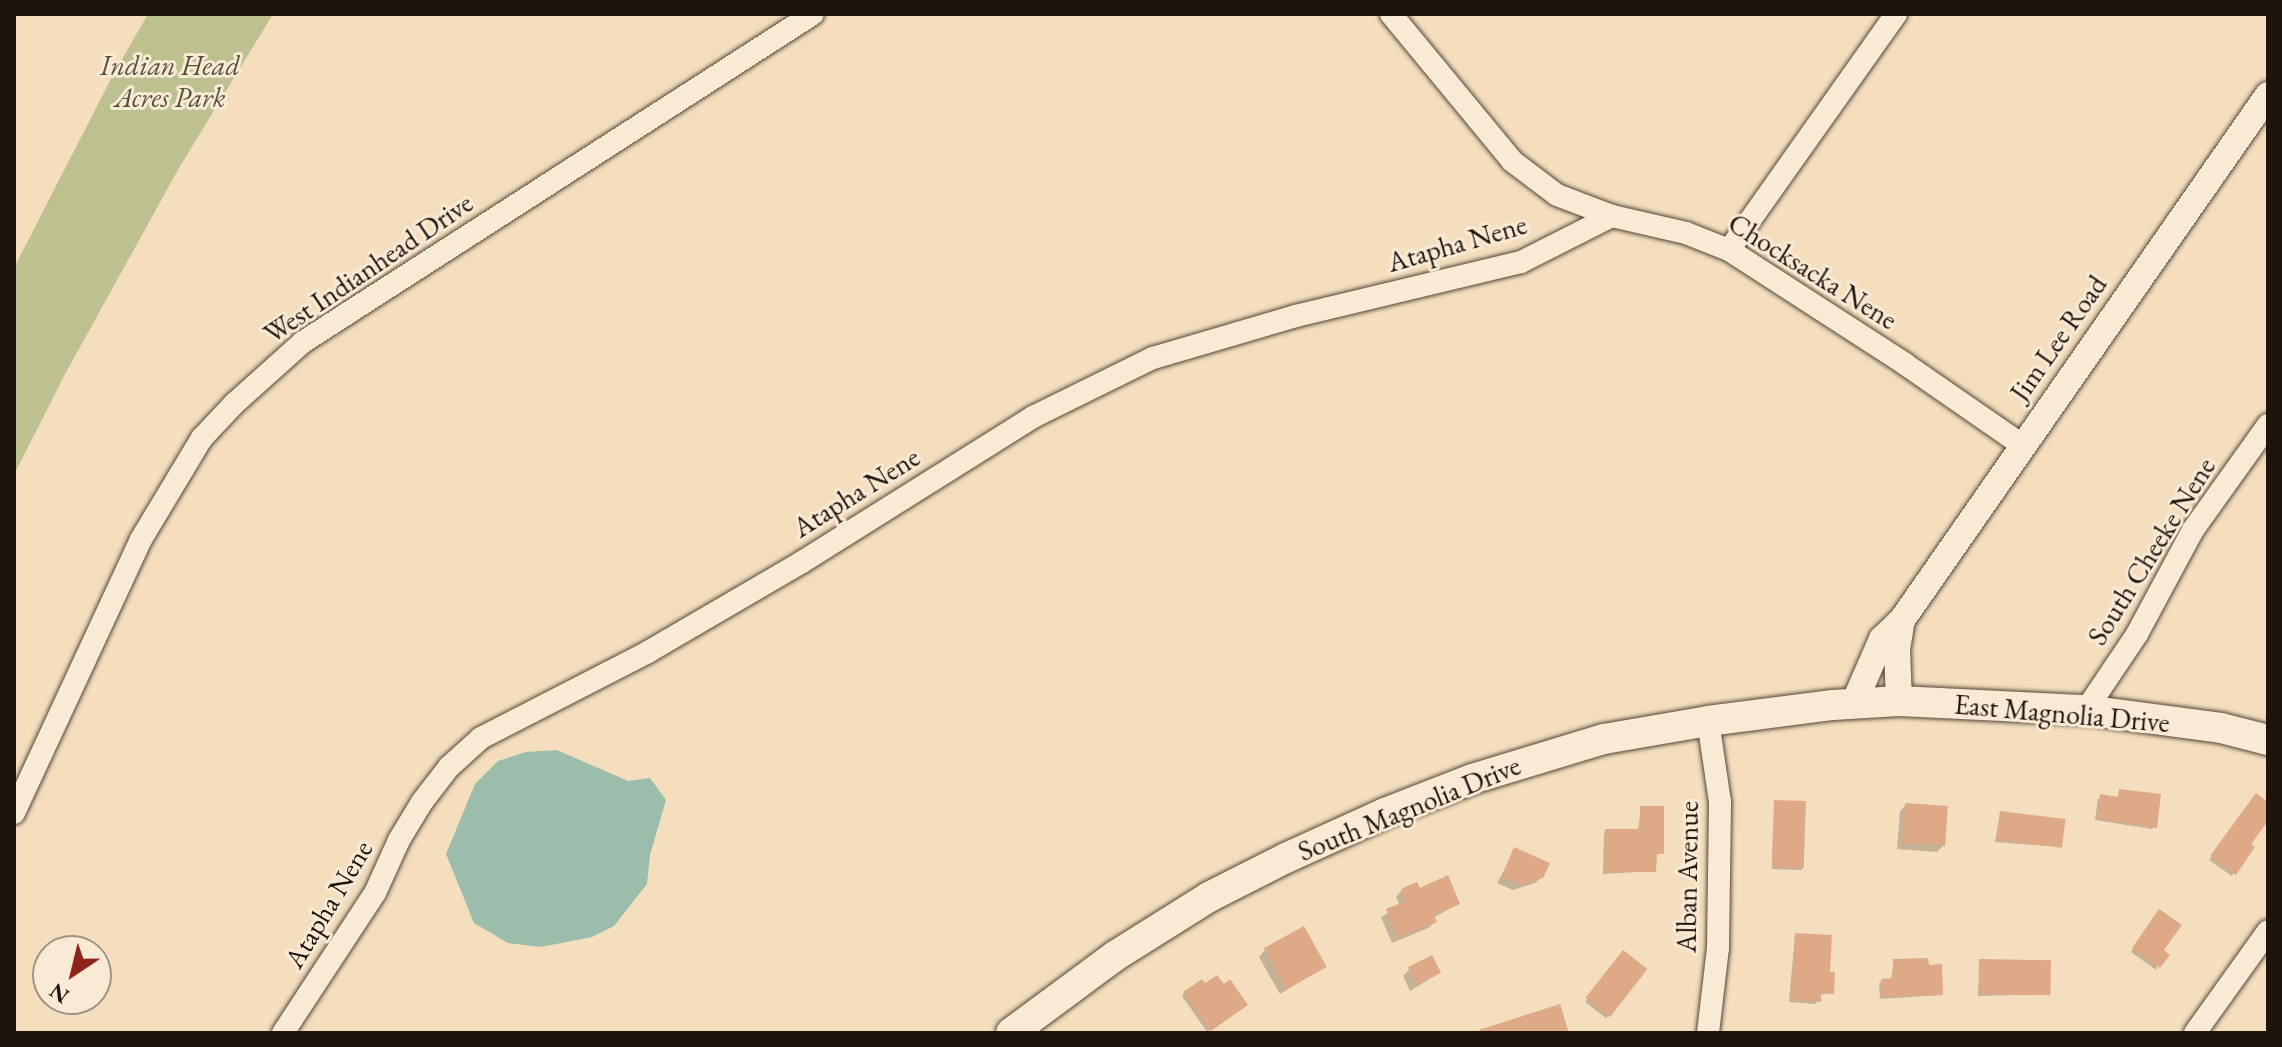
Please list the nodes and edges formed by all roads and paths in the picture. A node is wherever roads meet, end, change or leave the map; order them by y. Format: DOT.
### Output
graph roads {
  1 [pos="813,14"];
  2 [pos="1391,14"];
  3 [pos="1896,14"];
  4 [pos="2268,95"];
  5 [pos="1612,216"];
  6 [pos="1729,250"];
  7 [pos="2268,425"];
  8 [pos="2022,445"];
  9 [pos="1902,620"];
  10 [pos="1899,701"];
  11 [pos="1854,703"];
  12 [pos="2086,710"];
  13 [pos="1708,721"];
  14 [pos="2268,740"];
  15 [pos="14,813"];
  16 [pos="2268,931"];
  17 [pos="283,1033"];
  18 [pos="1011,1033"];
  19 [pos="1708,1033"];
  20 [pos="2195,1033"];
  1 -- 15 [label="street, West Indianhead Drive"];
  2 -- 5 [label="street, Chocksacka Nene"];
  3 -- 6 [label="street"];
  4 -- 8 [label="street, Jim Lee Road"];
  5 -- 6 [label="street, Chocksacka Nene"];
  5 -- 17 [label="street, Atapha Nene"];
  6 -- 8 [label="street, Chocksacka Nene"];
  7 -- 12 [label="street, South Cheeke Nene"];
  8 -- 9 [label="street, Jim Lee Road"];
  9 -- 10 [label="street, Jim Lee Road"];
  9 -- 11 [label="street, Jim Lee Road"];
  10 -- 11 [label="main road, East Magnolia Drive"];
  10 -- 12 [label="main road, East Magnolia Drive"];
  11 -- 13 [label="main road, South Magnolia Drive"];
  12 -- 14 [label="main road, East Magnolia Drive"];
  13 -- 18 [label="main road, South Magnolia Drive"];
  13 -- 19 [label="street, Alban Avenue"];
  16 -- 20 [label="street"];
}
